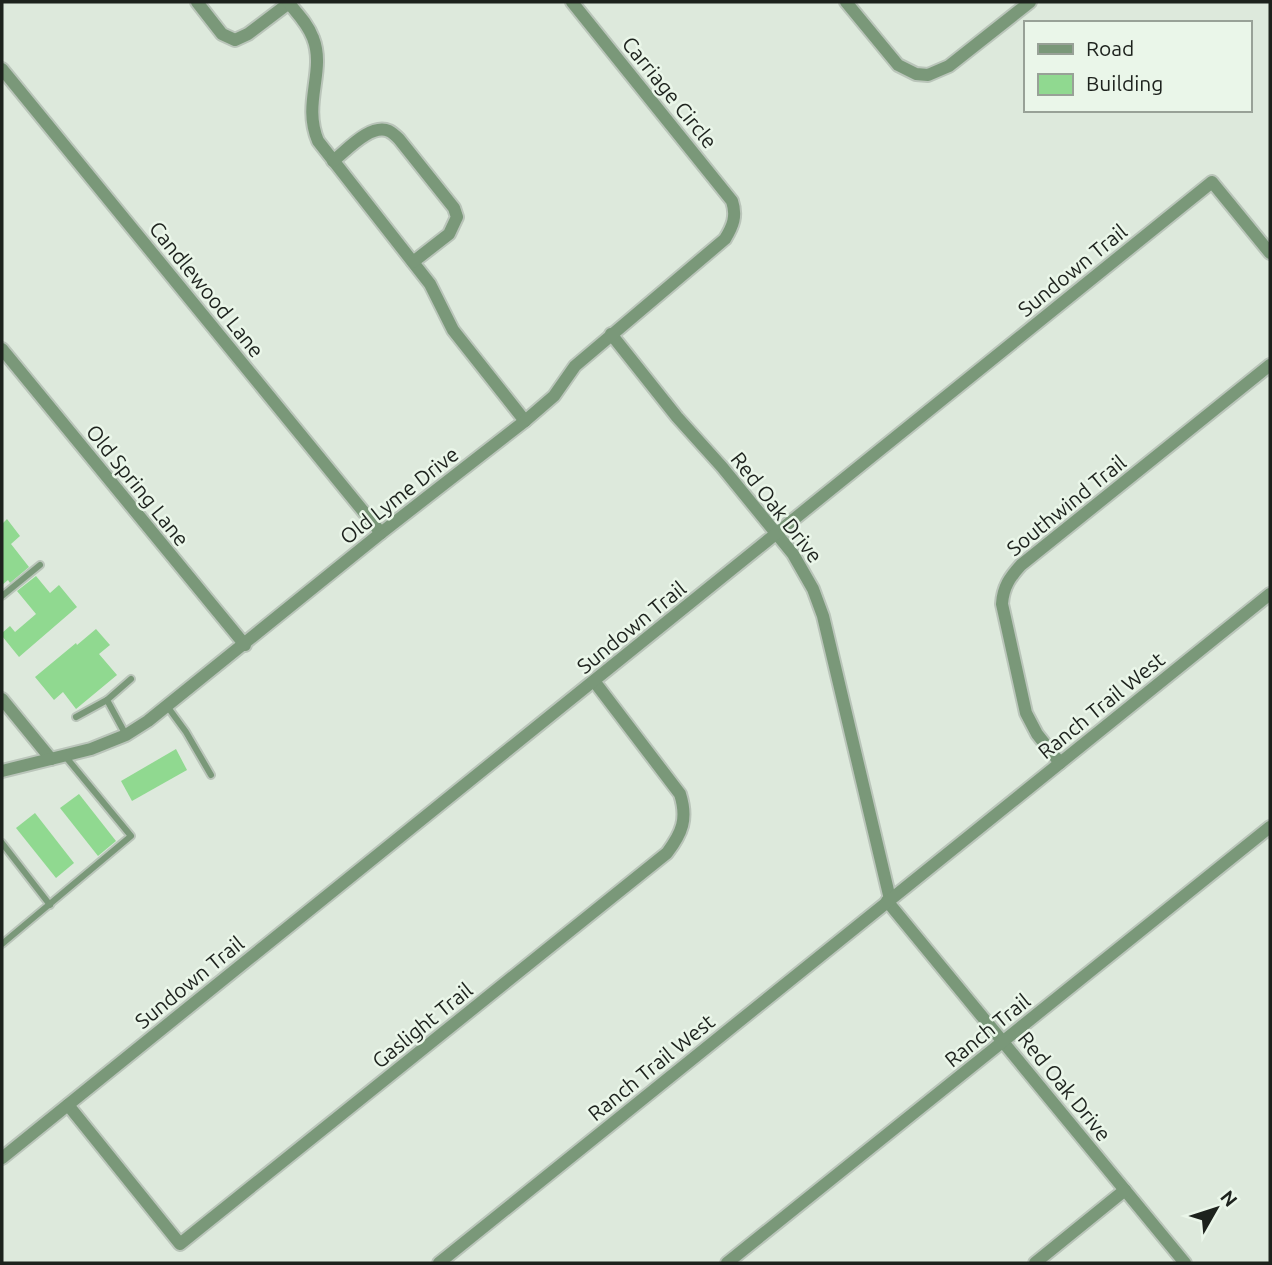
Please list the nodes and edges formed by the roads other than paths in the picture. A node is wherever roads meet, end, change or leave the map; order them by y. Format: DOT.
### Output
graph roads {
  1 [pos="197,2"];
  2 [pos="288,2"];
  3 [pos="572,2"];
  4 [pos="846,2"];
  5 [pos="1030,2"];
  6 [pos="2,69"];
  7 [pos="333,161"];
  8 [pos="710,173"];
  9 [pos="1270,253"];
  10 [pos="413,262"];
  11 [pos="611,334"];
  12 [pos="2,349"];
  13 [pos="1270,365"];
  14 [pos="525,421"];
  15 [pos="381,533"];
  16 [pos="776,533"];
  17 [pos="40,565"];
  18 [pos="1270,594"];
  19 [pos="2,596"];
  20 [pos="245,645"];
  21 [pos="131,679"];
  22 [pos="594,681"];
  23 [pos="2,699"];
  24 [pos="107,700"];
  25 [pos="167,706"];
  26 [pos="76,717"];
  27 [pos="126,735"];
  28 [pos="65,756"];
  29 [pos="51,760"];
  30 [pos="1059,763"];
  31 [pos="2,771"];
  32 [pos="211,775"];
  33 [pos="1270,827"];
  34 [pos="2,843"];
  35 [pos="889,900"];
  36 [pos="50,905"];
  37 [pos="2,944"];
  38 [pos="1004,1042"];
  39 [pos="68,1105"];
  40 [pos="2,1158"];
  41 [pos="1125,1190"];
  42 [pos="439,1263"];
  43 [pos="727,1263"];
  44 [pos="1035,1263"];
  45 [pos="1185,1263"];
  1 -- 2 [label="street"];
  2 -- 7 [label="street"];
  3 -- 8 [label="street, Carriage Circle"];
  4 -- 5 [label="street"];
  6 -- 15 [label="street, Candlewood Lane"];
  7 -- 10 [label="street"];
  7 -- 10 [label="street"];
  8 -- 11 [label="street, Old Lyme Drive"];
  9 -- 16 [label="street, Sundown Trail"];
  10 -- 14 [label="street"];
  11 -- 14 [label="street, Old Lyme Drive"];
  11 -- 16 [label="street, Red Oak Drive"];
  12 -- 20 [label="street, Old Spring Lane"];
  13 -- 30 [label="street, Southwind Trail"];
  14 -- 15 [label="street, Old Lyme Drive"];
  15 -- 20 [label="street, Old Lyme Drive"];
  16 -- 22 [label="street, Sundown Trail"];
  16 -- 35 [label="street, Red Oak Drive"];
  17 -- 19 [label="lane"];
  18 -- 30 [label="street, Ranch Trail West"];
  20 -- 25 [label="street, Old Lyme Drive"];
  21 -- 24 [label="lane"];
  22 -- 39 [label="street, Sundown Trail"];
  22 -- 39 [label="street, Gaslight Trail"];
  23 -- 29 [label="street"];
  24 -- 26 [label="lane"];
  24 -- 27 [label="lane"];
  25 -- 27 [label="street, Old Lyme Drive"];
  25 -- 32 [label="lane"];
  27 -- 28 [label="street, Old Lyme Drive"];
  28 -- 29 [label="street, Old Lyme Drive"];
  28 -- 36 [label="lane"];
  29 -- 31 [label="street, Old Lyme Drive"];
  30 -- 35 [label="street, Ranch Trail West"];
  33 -- 38 [label="street, Ranch Trail"];
  34 -- 36 [label="lane"];
  35 -- 38 [label="street, Red Oak Drive"];
  35 -- 42 [label="street, Ranch Trail West"];
  36 -- 37 [label="lane"];
  38 -- 41 [label="street, Red Oak Drive"];
  38 -- 43 [label="street, Ranch Trail"];
  39 -- 40 [label="street, Sundown Trail"];
  41 -- 44 [label="street"];
  41 -- 45 [label="street, Red Oak Drive"];
}
